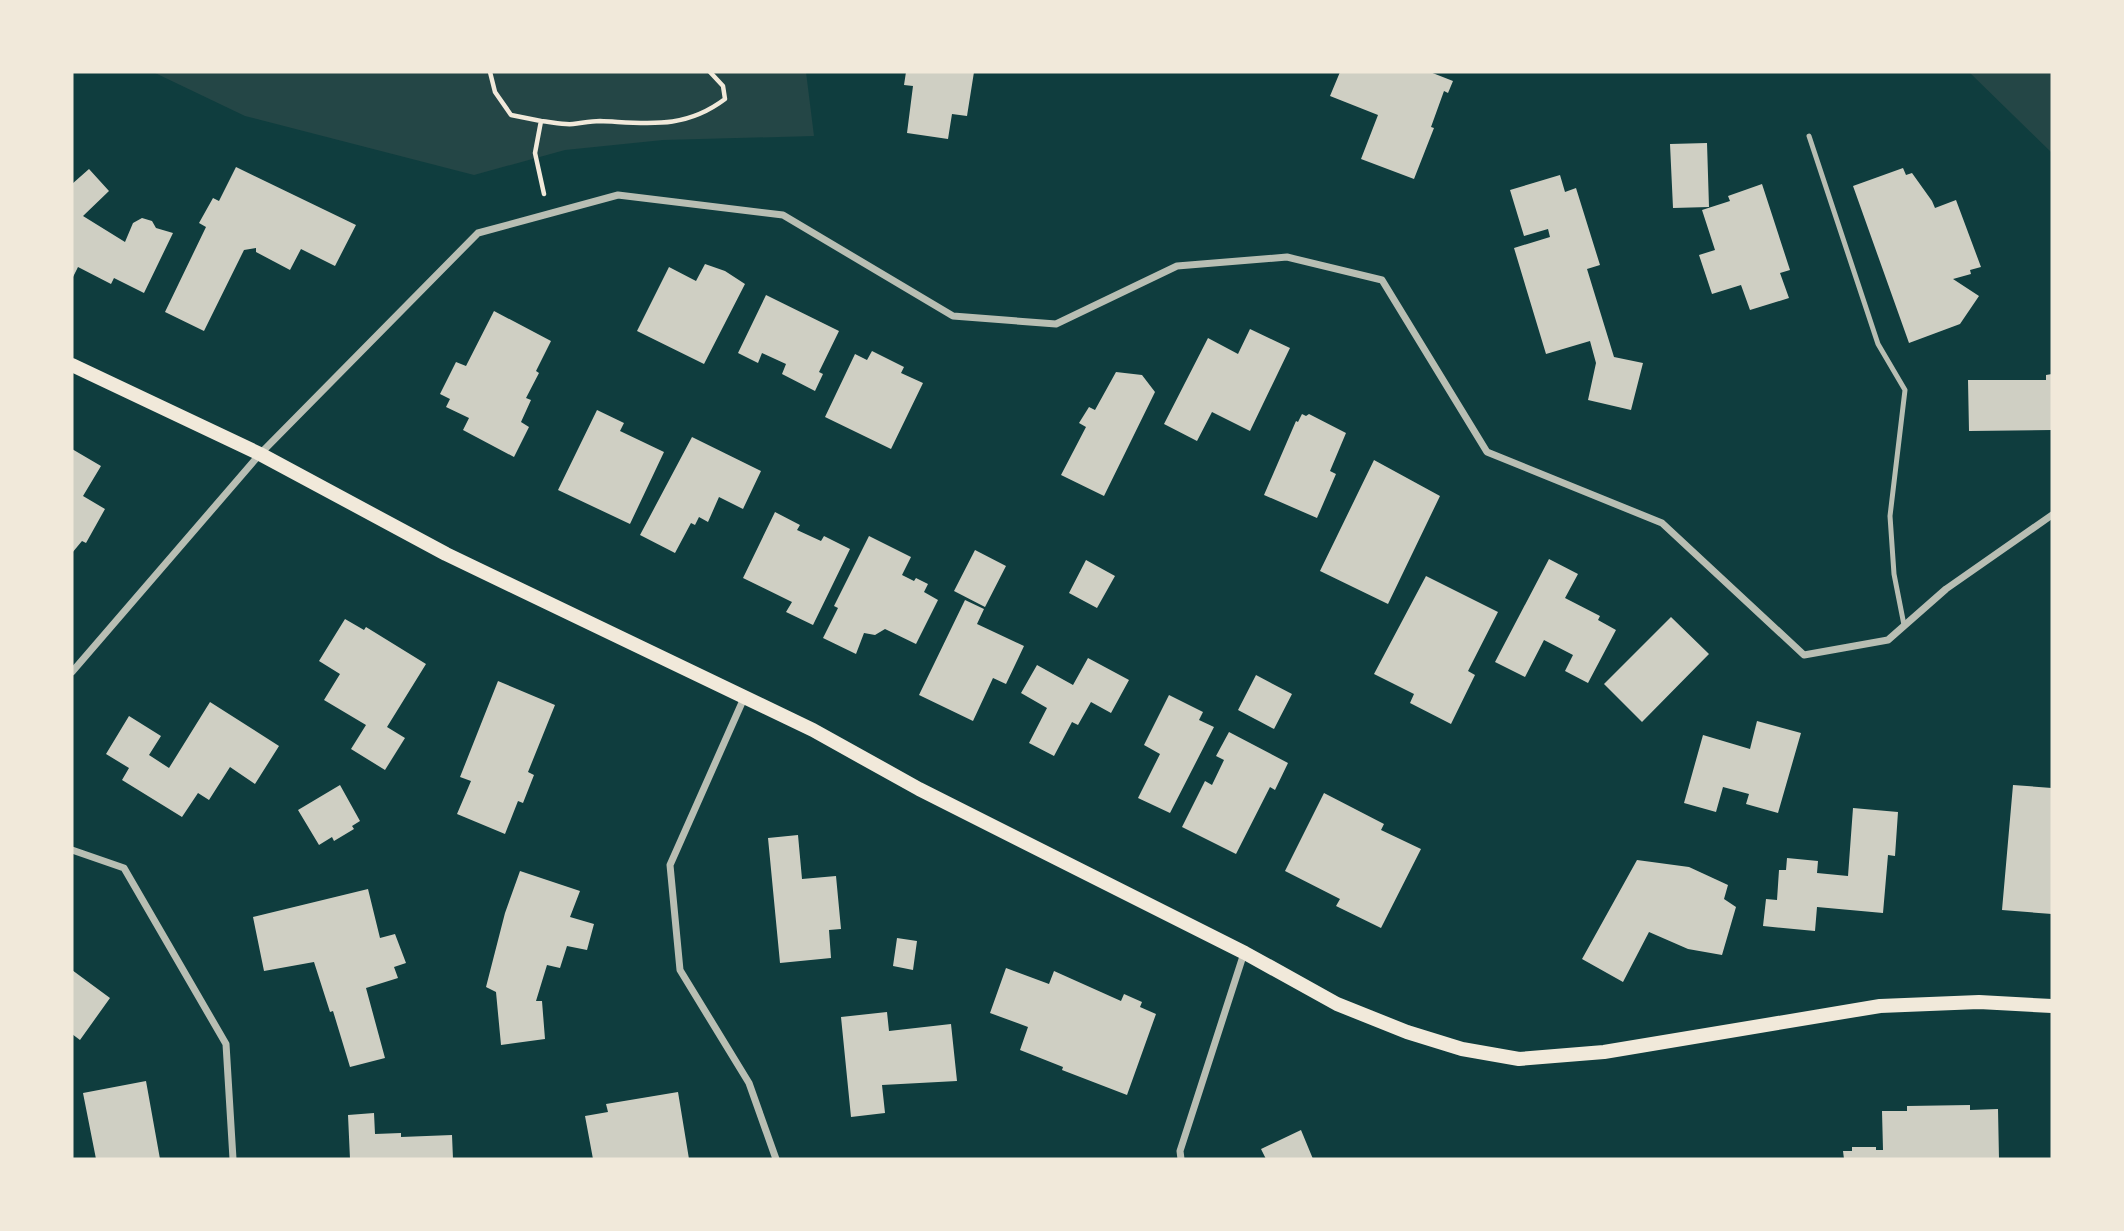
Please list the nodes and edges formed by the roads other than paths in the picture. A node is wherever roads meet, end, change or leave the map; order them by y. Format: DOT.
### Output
graph roads {
  1 [pos="1809,136"];
  2 [pos="72,365"];
  3 [pos="260,454"];
  4 [pos="2052,515"];
  5 [pos="1904,625"];
  6 [pos="72,672"];
  7 [pos="744,698"];
  8 [pos="72,850"];
  9 [pos="1245,953"];
  10 [pos="2052,1006"];
  11 [pos="233,1159"];
  12 [pos="776,1159"];
  13 [pos="1181,1159"];
  1 -- 5 [label="lane"];
  2 -- 3 [label="main road"];
  3 -- 5 [label="street"];
  3 -- 6 [label="street"];
  3 -- 7 [label="main road"];
  4 -- 5 [label="street"];
  7 -- 9 [label="main road"];
  7 -- 12 [label="street"];
  8 -- 11 [label="street"];
  9 -- 10 [label="main road"];
  9 -- 13 [label="street"];
}
